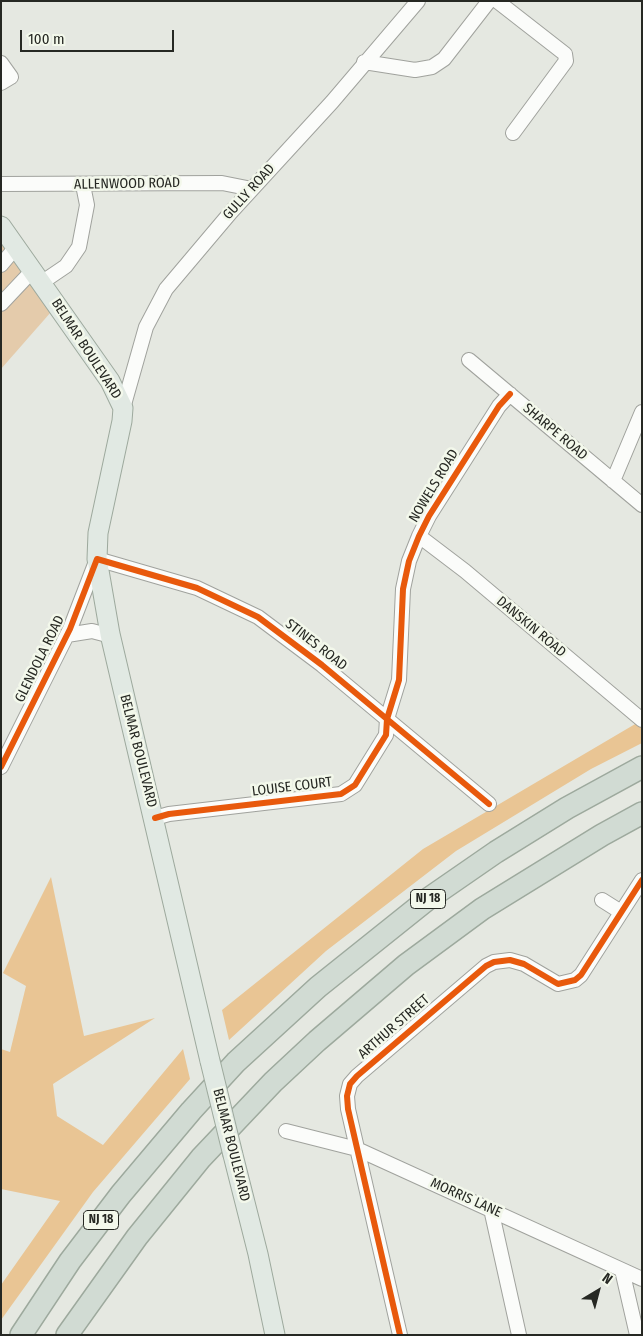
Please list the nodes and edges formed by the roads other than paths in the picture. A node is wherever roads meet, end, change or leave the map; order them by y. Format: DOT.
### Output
graph roads {
  1 [pos="418,1"];
  2 [pos="489,1"];
  3 [pos="497,1"];
  4 [pos="364,62"];
  5 [pos="1,63"];
  6 [pos="1,84"];
  7 [pos="513,133"];
  8 [pos="1,184"];
  9 [pos="83,185"];
  10 [pos="252,190"];
  11 [pos="1,226"];
  12 [pos="16,247"];
  13 [pos="1,265"];
  14 [pos="37,277"];
  15 [pos="1,304"];
  16 [pos="469,360"];
  17 [pos="510,394"];
  18 [pos="123,408"];
  19 [pos="642,412"];
  20 [pos="613,481"];
  21 [pos="642,505"];
  22 [pos="419,536"];
  23 [pos="97,559"];
  24 [pos="67,635"];
  25 [pos="111,636"];
  26 [pos="387,719"];
  27 [pos="642,720"];
  28 [pos="6,744"];
  29 [pos="1,767"];
  30 [pos="642,767"];
  31 [pos="489,804"];
  32 [pos="642,813"];
  33 [pos="154,818"];
  34 [pos="642,880"];
  35 [pos="602,900"];
  36 [pos="621,912"];
  37 [pos="286,1131"];
  38 [pos="357,1149"];
  39 [pos="491,1209"];
  40 [pos="622,1270"];
  41 [pos="642,1279"];
  42 [pos="21,1335"];
  43 [pos="67,1335"];
  44 [pos="275,1335"];
  45 [pos="400,1335"];
  46 [pos="519,1335"];
  47 [pos="637,1335"];
  1 -- 4 [label="street, GULLY ROAD"];
  2 -- 4 [label="street"];
  3 -- 7 [label="street"];
  4 -- 10 [label="street, GULLY ROAD"];
  5 -- 6 [label="street"];
  8 -- 9 [label="street, ALLENWOOD ROAD"];
  9 -- 10 [label="street, ALLENWOOD ROAD"];
  9 -- 14 [label="street"];
  10 -- 18 [label="street, GULLY ROAD"];
  11 -- 12 [label="main road, BELMAR BOULEVARD"];
  12 -- 13 [label="street"];
  12 -- 14 [label="main road, BELMAR BOULEVARD"];
  14 -- 15 [label="street"];
  14 -- 18 [label="main road, BELMAR BOULEVARD"];
  16 -- 17 [label="street, SHARPE ROAD"];
  17 -- 20 [label="street, SHARPE ROAD"];
  17 -- 22 [label="street, NOWELS ROAD"];
  18 -- 23 [label="main road, BELMAR BOULEVARD"];
  19 -- 20 [label="street"];
  20 -- 21 [label="street, SHARPE ROAD"];
  22 -- 26 [label="street, NOWELS ROAD"];
  22 -- 27 [label="street, DANSKIN ROAD"];
  23 -- 24 [label="street, GLENDOLA ROAD"];
  23 -- 25 [label="main road, BELMAR BOULEVARD"];
  23 -- 26 [label="street, STINES ROAD"];
  24 -- 25 [label="street"];
  24 -- 28 [label="street, GLENDOLA ROAD"];
  25 -- 33 [label="main road, BELMAR BOULEVARD"];
  26 -- 31 [label="street, STINES ROAD"];
  26 -- 33 [label="street, LOUISE COURT"];
  28 -- 29 [label="street, GLENDOLA ROAD"];
  30 -- 42 [label="highway, NJ 18"];
  32 -- 43 [label="highway, NJ 18"];
  33 -- 44 [label="main road, BELMAR BOULEVARD, bridge"];
  34 -- 36 [label="street, ARTHUR STREET"];
  35 -- 36 [label="street"];
  36 -- 38 [label="street, ARTHUR STREET"];
  37 -- 38 [label="street, MORRIS LANE"];
  38 -- 39 [label="street, MORRIS LANE"];
  38 -- 45 [label="street, ARTHUR STREET"];
  39 -- 40 [label="street, MORRIS LANE"];
  39 -- 46 [label="street"];
  40 -- 41 [label="street, MORRIS LANE"];
  40 -- 47 [label="street"];
}
